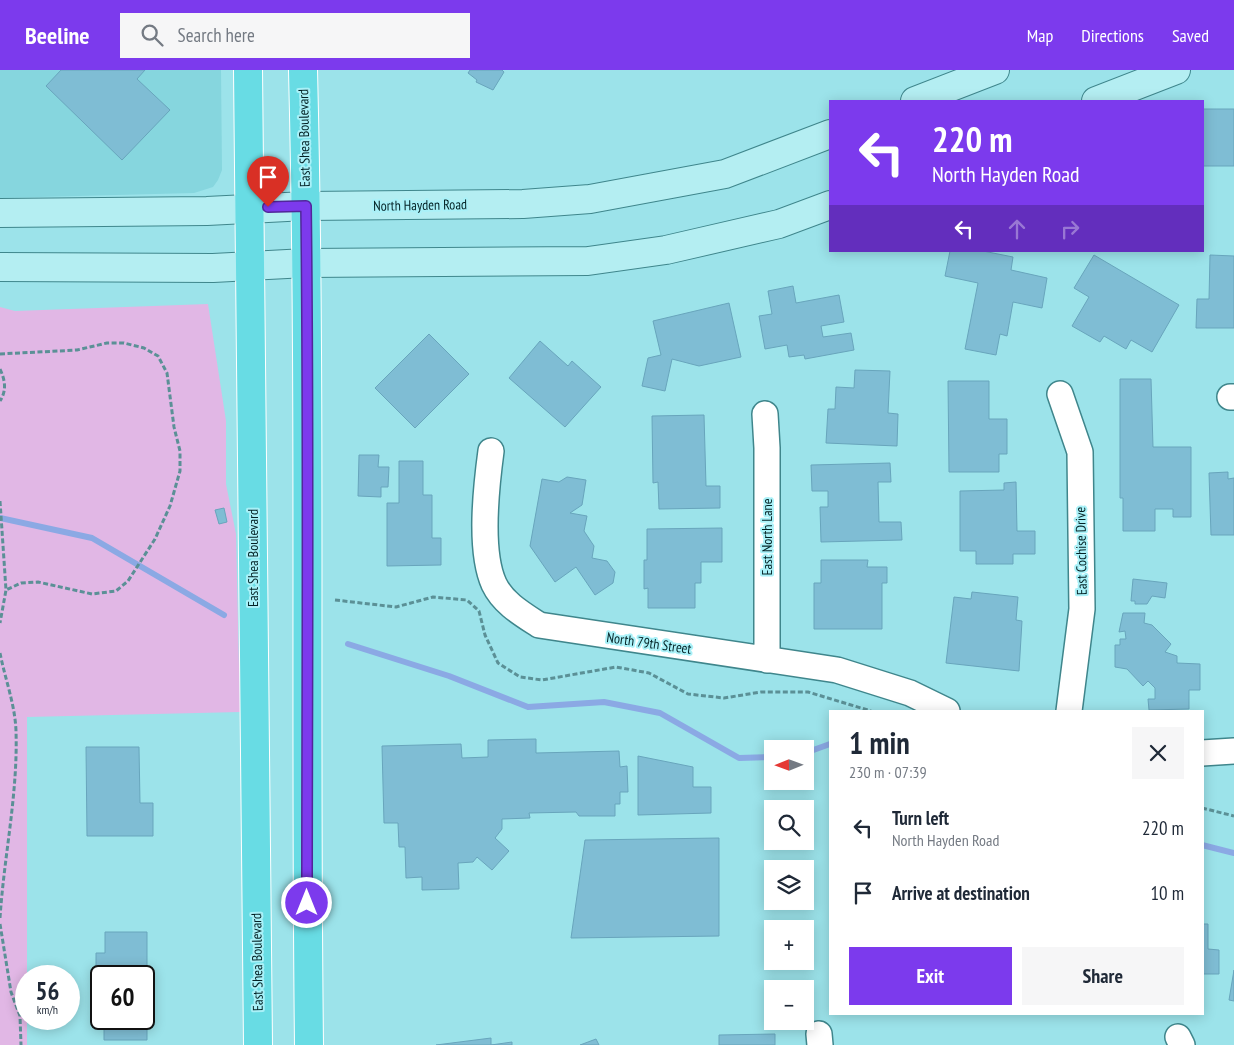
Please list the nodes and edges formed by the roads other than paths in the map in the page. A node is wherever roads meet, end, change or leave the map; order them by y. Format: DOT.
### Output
graph roads {
  1 [pos="248,70"];
  2 [pos="303,70"];
  3 [pos="996,70"];
  4 [pos="1176,70"];
  5 [pos="917,100"];
  6 [pos="1099,100"];
  7 [pos="829,134"];
  8 [pos="829,205"];
  9 [pos="306,206"];
  10 [pos="250,208"];
  11 [pos="0,213"];
  12 [pos="306,263"];
  13 [pos="250,266"];
  14 [pos="0,267"];
  15 [pos="1060,394"];
  16 [pos="765,414"];
  17 [pos="491,452"];
  18 [pos="767,660"];
  19 [pos="945,710"];
  20 [pos="1069,710"];
  21 [pos="1234,751"];
  22 [pos="1204,753"];
  23 [pos="258,1045"];
  24 [pos="309,1045"];
  1 -- 10 [label="main road, East Shea Boulevard"];
  2 -- 9 [label="main road, East Shea Boulevard"];
  3 -- 5 [label="main road"];
  4 -- 6 [label="main road"];
  7 -- 9 [label="main road, North Hayden Road"];
  8 -- 12 [label="main road"];
  9 -- 10 [label="main road, North Hayden Road"];
  9 -- 12 [label="main road, East Shea Boulevard"];
  10 -- 11 [label="main road, North Hayden Road"];
  10 -- 13 [label="main road, East Shea Boulevard"];
  12 -- 13 [label="main road"];
  12 -- 24 [label="main road, East Shea Boulevard"];
  13 -- 14 [label="main road"];
  13 -- 23 [label="main road, East Shea Boulevard"];
  15 -- 20 [label="street, East Cochise Drive"];
  16 -- 18 [label="street, East North Lane"];
  17 -- 18 [label="street, North 79th Street"];
  18 -- 19 [label="street, North 79th Street"];
  21 -- 22 [label="street"];
}
